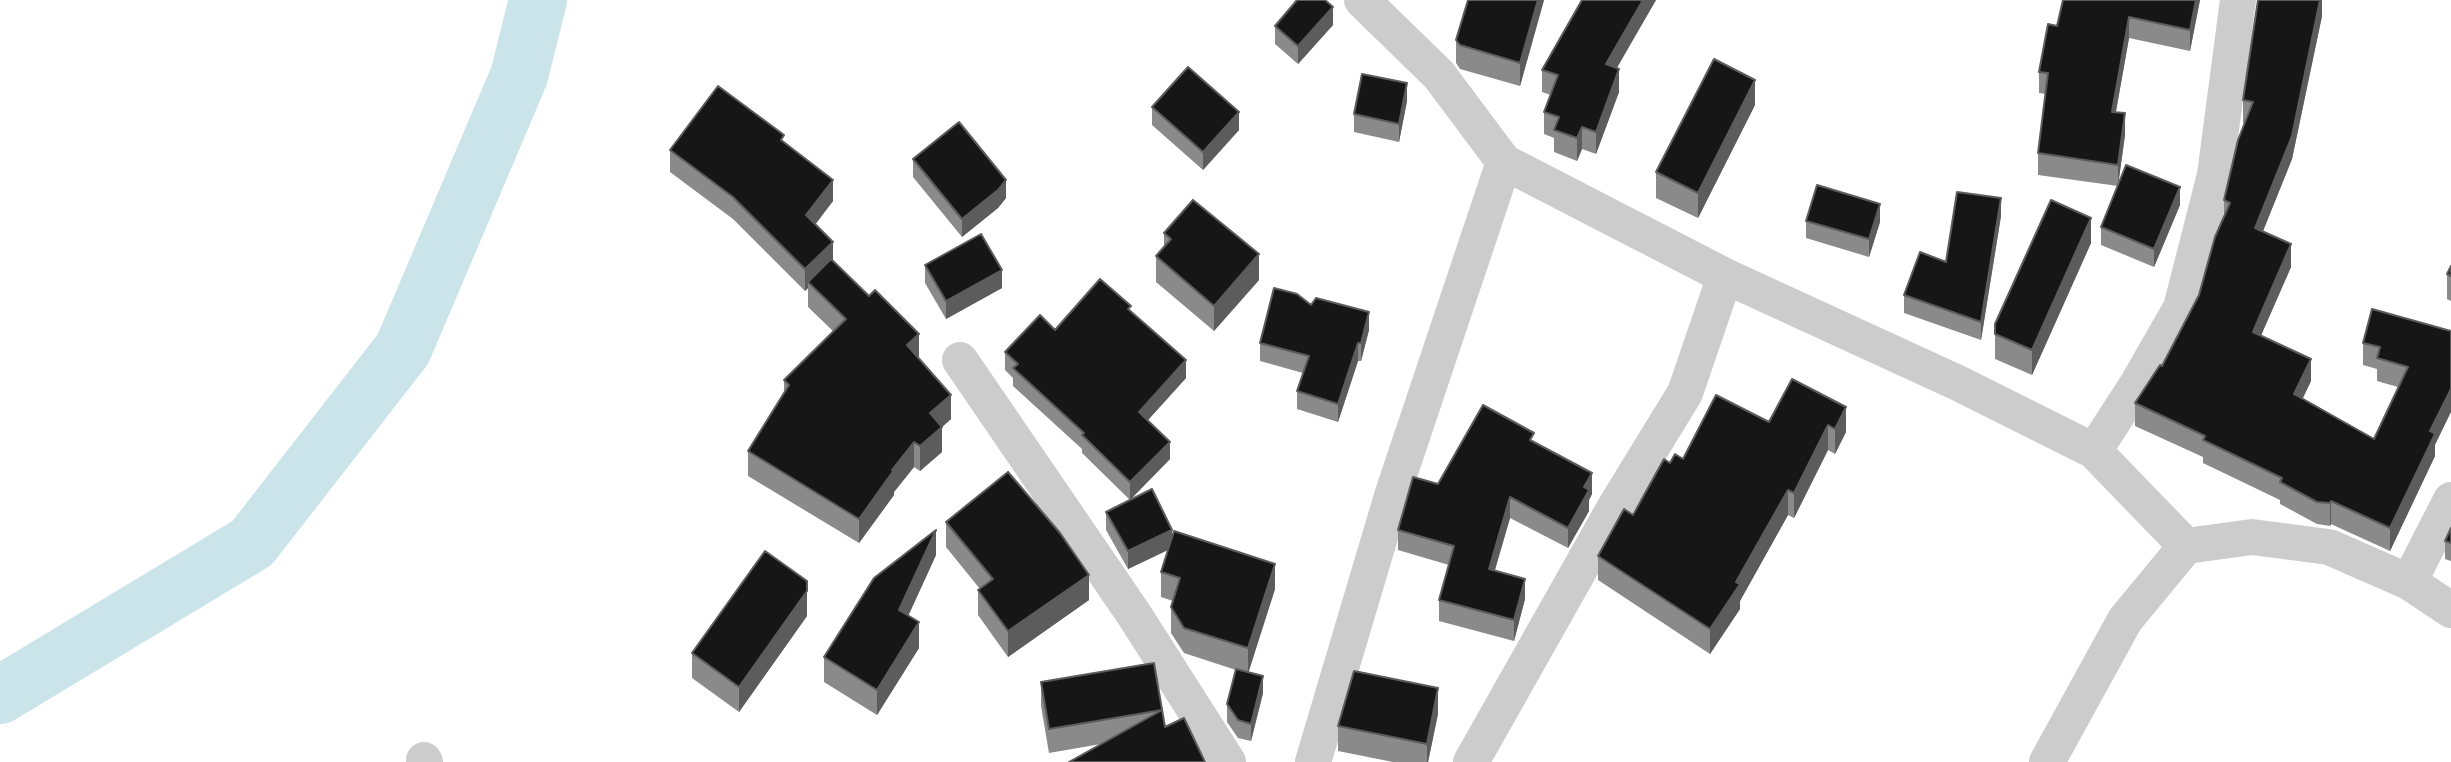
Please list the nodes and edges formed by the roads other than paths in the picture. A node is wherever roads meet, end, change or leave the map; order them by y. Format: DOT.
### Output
graph roads {
  1 [pos="1362,0"];
  2 [pos="2238,0"];
  3 [pos="1504,162"];
  4 [pos="1725,276"];
  5 [pos="960,360"];
  6 [pos="2094,451"];
  7 [pos="2451,500"];
  8 [pos="2186,546"];
  9 [pos="2409,582"];
  10 [pos="2451,610"];
  11 [pos="1228,762"];
  12 [pos="1313,762"];
  13 [pos="1471,762"];
  14 [pos="2047,762"];
  1 -- 3 [label="street"];
  2 -- 6 [label="street"];
  3 -- 4 [label="street"];
  3 -- 12 [label="street"];
  4 -- 6 [label="street"];
  4 -- 13 [label="street"];
  5 -- 11 [label="street"];
  6 -- 8 [label="street"];
  7 -- 9 [label="street"];
  8 -- 9 [label="street"];
  8 -- 14 [label="street"];
  9 -- 10 [label="street"];
}
